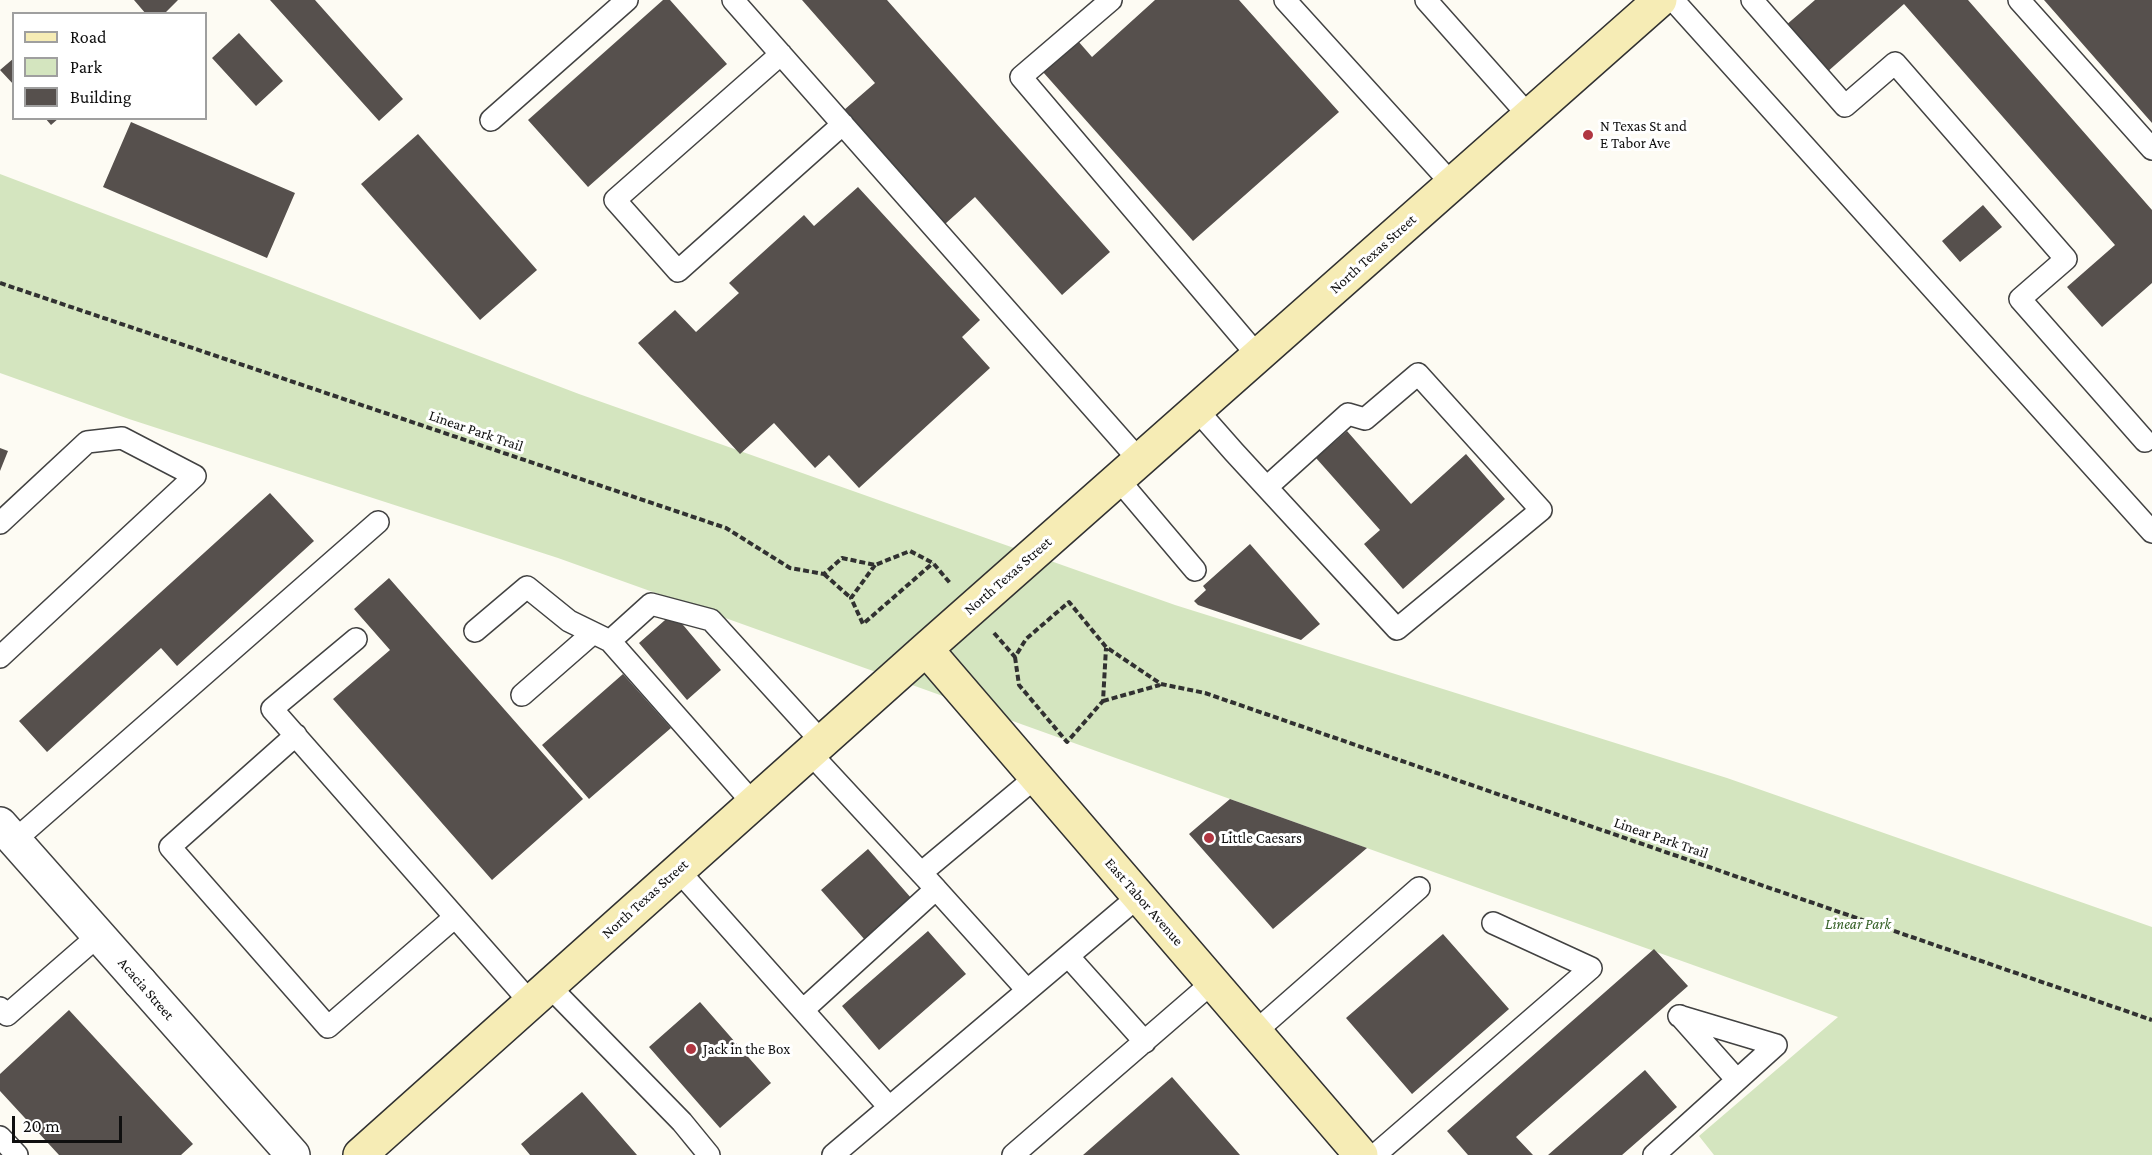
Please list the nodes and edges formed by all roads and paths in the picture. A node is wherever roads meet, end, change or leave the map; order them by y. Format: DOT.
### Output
graph roads {
  1 [pos="627,0"];
  2 [pos="733,0"];
  3 [pos="1111,0"];
  4 [pos="1285,0"];
  5 [pos="1426,0"];
  6 [pos="1659,0"];
  7 [pos="1673,0"];
  8 [pos="1752,0"];
  9 [pos="2019,0"];
  10 [pos="781,54"];
  11 [pos="1529,116"];
  12 [pos="491,120"];
  13 [pos="843,124"];
  14 [pos="2152,149"];
  15 [pos="1452,184"];
  16 [pos="0,283"];
  17 [pos="1258,356"];
  18 [pos="1197,410"];
  19 [pos="2145,441"];
  20 [pos="1129,470"];
  21 [pos="1267,487"];
  22 [pos="378,522"];
  23 [pos="0,523"];
  24 [pos="2152,532"];
  25 [pos="933,564"];
  26 [pos="875,565"];
  27 [pos="1196,570"];
  28 [pos="824,574"];
  29 [pos="851,598"];
  30 [pos="972,608"];
  31 [pos="475,631"];
  32 [pos="602,637"];
  33 [pos="356,639"];
  34 [pos="1106,647"];
  35 [pos="926,649"];
  36 [pos="0,657"];
  37 [pos="1015,657"];
  38 [pos="1161,684"];
  39 [pos="522,695"];
  40 [pos="1103,701"];
  41 [pos="296,735"];
  42 [pos="816,747"];
  43 [pos="1036,777"];
  44 [pos="753,803"];
  45 [pos="7,832"];
  46 [pos="678,870"];
  47 [pos="921,873"];
  48 [pos="1419,888"];
  49 [pos="936,889"];
  50 [pos="1139,896"];
  51 [pos="455,917"];
  52 [pos="1493,923"];
  53 [pos="99,935"];
  54 [pos="1068,956"];
  55 [pos="1213,982"];
  56 [pos="1028,990"];
  57 [pos="540,994"];
  58 [pos="803,1010"];
  59 [pos="2,1015"];
  60 [pos="2152,1020"];
  61 [pos="1255,1032"];
  62 [pos="1144,1042"];
  63 [pos="1737,1080"];
  64 [pos="889,1107"];
  65 [pos="0,1137"];
  66 [pos="17,1155"];
  67 [pos="293,1155"];
  68 [pos="360,1155"];
  69 [pos="709,1155"];
  70 [pos="833,1155"];
  71 [pos="1013,1155"];
  72 [pos="1361,1155"];
  73 [pos="1376,1155"];
  74 [pos="1654,1155"];
  1 -- 12 [label="lane"];
  2 -- 10 [label="lane"];
  3 -- 17 [label="lane"];
  4 -- 15 [label="lane"];
  5 -- 11 [label="lane"];
  6 -- 11 [label="main road, North Texas Street"];
  7 -- 24 [label="lane"];
  8 -- 19 [label="lane"];
  9 -- 14 [label="lane"];
  10 -- 13 [label="lane"];
  10 -- 13 [label="lane"];
  11 -- 15 [label="main road, North Texas Street"];
  13 -- 20 [label="lane"];
  15 -- 17 [label="main road, North Texas Street"];
  16 -- 28 [label="path, Linear Park Trail"];
  17 -- 18 [label="main road, North Texas Street"];
  18 -- 20 [label="main road, North Texas Street"];
  18 -- 21 [label="lane"];
  20 -- 27 [label="lane"];
  20 -- 30 [label="main road, North Texas Street"];
  21 -- 21 [label="lane"];
  22 -- 45 [label="lane"];
  23 -- 36 [label="lane"];
  25 -- 26 [label="path"];
  25 -- 29 [label="path"];
  25 -- 30 [label="path"];
  26 -- 28 [label="path"];
  26 -- 29 [label="path"];
  28 -- 29 [label="path"];
  30 -- 35 [label="main road, North Texas Street"];
  30 -- 37 [label="path"];
  31 -- 32 [label="lane"];
  32 -- 39 [label="lane"];
  32 -- 42 [label="lane"];
  32 -- 44 [label="lane"];
  33 -- 41 [label="lane"];
  34 -- 37 [label="path, Linear Park Trail"];
  34 -- 38 [label="path, Linear Park Trail"];
  34 -- 40 [label="path"];
  35 -- 42 [label="main road, North Texas Street"];
  35 -- 43 [label="main road, East Tabor Avenue"];
  37 -- 40 [label="path"];
  38 -- 40 [label="path, Linear Park Trail"];
  38 -- 60 [label="path, Linear Park Trail"];
  41 -- 51 [label="lane"];
  41 -- 51 [label="lane"];
  42 -- 44 [label="main road, North Texas Street"];
  42 -- 47 [label="lane"];
  43 -- 47 [label="lane"];
  43 -- 50 [label="main road, East Tabor Avenue"];
  44 -- 46 [label="main road, North Texas Street"];
  45 -- 53 [label="street, Acacia Street"];
  46 -- 57 [label="main road, North Texas Street"];
  46 -- 58 [label="lane"];
  47 -- 49 [label="lane"];
  48 -- 61 [label="lane"];
  49 -- 56 [label="lane"];
  49 -- 58 [label="lane"];
  50 -- 54 [label="lane"];
  50 -- 55 [label="main road, East Tabor Avenue"];
  51 -- 57 [label="lane"];
  52 -- 73 [label="lane"];
  53 -- 59 [label="lane"];
  53 -- 67 [label="street, Acacia Street"];
  54 -- 56 [label="lane"];
  54 -- 62 [label="lane"];
  55 -- 61 [label="main road, East Tabor Avenue"];
  55 -- 62 [label="lane"];
  56 -- 64 [label="lane"];
  57 -- 68 [label="main road, North Texas Street"];
  57 -- 69 [label="lane"];
  58 -- 64 [label="lane"];
  61 -- 72 [label="main road, East Tabor Avenue"];
  62 -- 71 [label="lane"];
  63 -- 74 [label="lane"];
  64 -- 70 [label="lane"];
  65 -- 66 [label="lane"];
}
